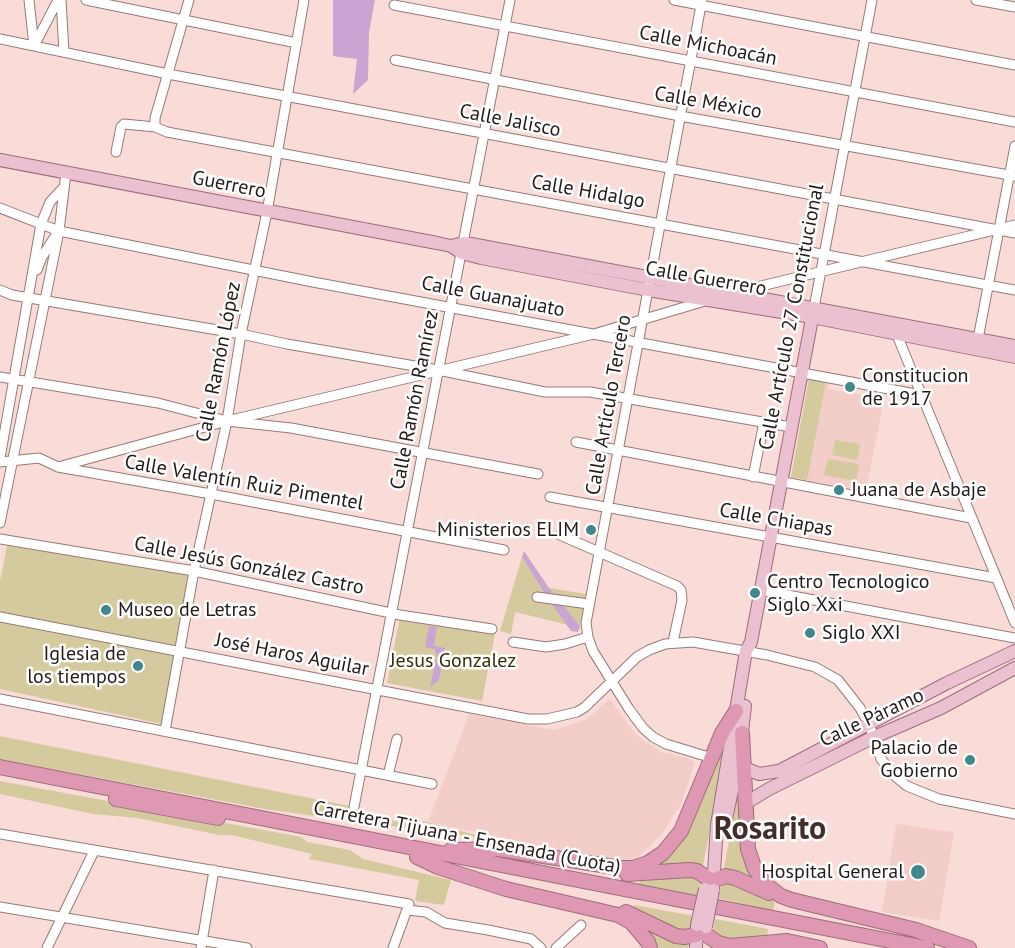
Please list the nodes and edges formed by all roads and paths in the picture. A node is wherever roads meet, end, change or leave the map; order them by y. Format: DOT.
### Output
graph roads {
  1 [pos="29,0"];
  2 [pos="60,0"];
  3 [pos="86,0"];
  4 [pos="189,0"];
  5 [pos="304,0"];
  6 [pos="510,0"];
  7 [pos="674,0"];
  8 [pos="872,0"];
  9 [pos="976,0"];
  10 [pos="702,2"];
  11 [pos="394,6"];
  12 [pos="1015,7"];
  13 [pos="182,19"];
  14 [pos="505,26"];
  15 [pos="865,36"];
  16 [pos="0,39"];
  17 [pos="297,43"];
  18 [pos="34,46"];
  19 [pos="64,52"];
  20 [pos="395,60"];
  21 [pos="692,61"];
  22 [pos="1015,65"];
  23 [pos="168,74"];
  24 [pos="495,80"];
  25 [pos="854,91"];
  26 [pos="288,96"];
  27 [pos="680,116"];
  28 [pos="1015,122"];
  29 [pos="154,127"];
  30 [pos="485,134"];
  31 [pos="844,146"];
  32 [pos="1015,146"];
  33 [pos="277,151"];
  34 [pos="116,152"];
  35 [pos="0,160"];
  36 [pos="671,169"];
  37 [pos="66,173"];
  38 [pos="1012,176"];
  39 [pos="63,188"];
  40 [pos="474,189"];
  41 [pos="834,199"];
  42 [pos="0,208"];
  43 [pos="267,212"];
  44 [pos="660,223"];
  45 [pos="41,224"];
  46 [pos="1015,225"];
  47 [pos="998,230"];
  48 [pos="59,231"];
  49 [pos="1015,233"];
  50 [pos="459,247"];
  51 [pos="824,253"];
  52 [pos="865,261"];
  53 [pos="255,270"];
  54 [pos="820,272"];
  55 [pos="650,283"];
  56 [pos="30,284"];
  57 [pos="988,285"];
  58 [pos="0,290"];
  59 [pos="1015,290"];
  60 [pos="735,292"];
  61 [pos="28,297"];
  62 [pos="45,299"];
  63 [pos="707,300"];
  64 [pos="452,306"];
  65 [pos="813,313"];
  66 [pos="643,319"];
  67 [pos="594,333"];
  68 [pos="241,334"];
  69 [pos="897,335"];
  70 [pos="638,343"];
  71 [pos="977,345"];
  72 [pos="1015,346"];
  73 [pos="1015,357"];
  74 [pos="438,370"];
  75 [pos="801,374"];
  76 [pos="0,377"];
  77 [pos="12,380"];
  78 [pos="28,381"];
  79 [pos="921,395"];
  80 [pos="627,399"];
  81 [pos="227,421"];
  82 [pos="764,422"];
  83 [pos="791,427"];
  84 [pos="576,442"];
  85 [pos="618,451"];
  86 [pos="423,453"];
  87 [pos="0,460"];
  88 [pos="13,460"];
  89 [pos="58,467"];
  90 [pos="538,474"];
  91 [pos="753,477"];
  92 [pos="781,482"];
  93 [pos="211,494"];
  94 [pos="550,497"];
  95 [pos="608,506"];
  96 [pos="971,518"];
  97 [pos="0,523"];
  98 [pos="407,531"];
  99 [pos="560,535"];
  100 [pos="771,538"];
  101 [pos="0,539"];
  102 [pos="504,550"];
  103 [pos="600,551"];
  104 [pos="194,571"];
  105 [pos="996,578"];
  106 [pos="761,590"];
  107 [pos="537,597"];
  108 [pos="589,604"];
  109 [pos="392,613"];
  110 [pos="0,617"];
  111 [pos="1015,623"];
  112 [pos="492,629"];
  113 [pos="588,637"];
  114 [pos="1015,638"];
  115 [pos="513,642"];
  116 [pos="673,642"];
  117 [pos="750,649"];
  118 [pos="179,651"];
  119 [pos="1015,651"];
  120 [pos="1015,668"];
  121 [pos="612,680"];
  122 [pos="947,683"];
  123 [pos="378,690"];
  124 [pos="0,699"];
  125 [pos="736,711"];
  126 [pos="892,712"];
  127 [pos="917,719"];
  128 [pos="869,724"];
  129 [pos="165,730"];
  130 [pos="742,733"];
  131 [pos="872,738"];
  132 [pos="397,739"];
  133 [pos="712,758"];
  134 [pos="0,767"];
  135 [pos="745,768"];
  136 [pos="362,769"];
  137 [pos="388,775"];
  138 [pos="0,776"];
  139 [pos="432,784"];
  140 [pos="746,803"];
  141 [pos="354,807"];
  142 [pos="1015,814"];
  143 [pos="0,834"];
  144 [pos="484,848"];
  145 [pos="716,848"];
  146 [pos="94,851"];
  147 [pos="439,852"];
  148 [pos="417,857"];
  149 [pos="214,870"];
  150 [pos="710,884"];
  151 [pos="495,885"];
  152 [pos="0,907"];
  153 [pos="408,907"];
  154 [pos="62,916"];
  155 [pos="581,925"];
  156 [pos="916,930"];
  157 [pos="700,936"];
  158 [pos="202,944"];
  159 [pos="47,948"];
  160 [pos="247,948"];
  161 [pos="393,948"];
  162 [pos="541,948"];
  163 [pos="556,948"];
  164 [pos="650,948"];
  165 [pos="776,948"];
  166 [pos="794,948"];
  167 [pos="820,948"];
  168 [pos="886,948"];
  169 [pos="927,948"];
  170 [pos="969,948"];
  1 -- 18 [label="street"];
  2 -- 18 [label="street"];
  2 -- 19 [label="street"];
  3 -- 13 [label="street"];
  4 -- 13 [label="street"];
  5 -- 17 [label="street, Calle Ramón López"];
  6 -- 14 [label="street, Calle Ramón Ramírez"];
  7 -- 10 [label="street"];
  8 -- 15 [label="street, Calle Artículo 27 Constitucional"];
  9 -- 12 [label="street"];
  10 -- 15 [label="street"];
  10 -- 21 [label="street, Calle Artículo Tercero"];
  11 -- 14 [label="street, Calle Michoacán"];
  13 -- 17 [label="street"];
  13 -- 23 [label="street"];
  14 -- 21 [label="street, Calle Michoacán"];
  14 -- 24 [label="street, Calle Ramón Ramírez"];
  15 -- 22 [label="street"];
  15 -- 25 [label="street, Calle Artículo 27 Constitucional"];
  16 -- 18 [label="street, Calle Jalisco"];
  17 -- 26 [label="street, Calle Ramón López"];
  18 -- 19 [label="street, Calle Jalisco"];
  19 -- 23 [label="street, Calle Jalisco"];
  20 -- 24 [label="street, Calle México"];
  21 -- 25 [label="street, Calle Michoacán"];
  21 -- 27 [label="street, Calle Artículo Tercero"];
  23 -- 26 [label="street, Calle Jalisco"];
  23 -- 29 [label="street"];
  24 -- 27 [label="street, Calle México"];
  24 -- 30 [label="street, Calle Ramón Ramírez"];
  25 -- 28 [label="street, Calle Michoacán"];
  25 -- 31 [label="street, Calle Artículo 27 Constitucional"];
  26 -- 30 [label="street, Calle Jalisco"];
  26 -- 33 [label="street, Calle Ramón López"];
  27 -- 31 [label="street, Calle México"];
  27 -- 36 [label="street, Calle Artículo Tercero"];
  29 -- 33 [label="street, Calle Hidalgo"];
  29 -- 34 [label="street, Calle Hidalgo"];
  30 -- 36 [label="street, Calle Jalisco"];
  30 -- 40 [label="street, Calle Ramón Ramírez"];
  31 -- 38 [label="street, Calle México"];
  31 -- 41 [label="street, Calle Artículo 27 Constitucional"];
  32 -- 38 [label="street"];
  33 -- 40 [label="street, Calle Hidalgo"];
  33 -- 43 [label="street, Calle Ramón López"];
  35 -- 37 [label="main road, Guerrero"];
  36 -- 41 [label="street, Calle Jalisco"];
  36 -- 44 [label="street, Calle Artículo Tercero"];
  37 -- 39 [label="street"];
  37 -- 43 [label="main road, Guerrero"];
  38 -- 47 [label="street"];
  39 -- 45 [label="street"];
  39 -- 48 [label="street"];
  40 -- 44 [label="street, Calle Hidalgo"];
  40 -- 50 [label="street, Calle Ramón Ramírez"];
  41 -- 47 [label="street, Calle Jalisco"];
  41 -- 51 [label="street, Calle Artículo 27 Constitucional"];
  42 -- 45 [label="street, Calle Guanajuato"];
  43 -- 50 [label="main road, Guerrero"];
  43 -- 53 [label="street, Calle Ramón López"];
  44 -- 51 [label="street, Calle Hidalgo"];
  44 -- 55 [label="street, Calle Artículo Tercero"];
  45 -- 48 [label="street, Calle Guanajuato"];
  45 -- 56 [label="street"];
  46 -- 47 [label="street"];
  47 -- 49 [label="street, Calle Jalisco"];
  47 -- 52 [label="street"];
  47 -- 57 [label="street"];
  48 -- 53 [label="street, Calle Guanajuato"];
  48 -- 56 [label="street"];
  48 -- 62 [label="street"];
  50 -- 55 [label="main road, Calle Guerrero"];
  50 -- 64 [label="street, Calle Ramón Ramírez"];
  51 -- 52 [label="street, Calle Hidalgo"];
  51 -- 54 [label="street, Calle Artículo 27 Constitucional"];
  52 -- 54 [label="street"];
  52 -- 57 [label="street, Calle Hidalgo"];
  53 -- 64 [label="street, Calle Guanajuato"];
  53 -- 68 [label="street, Calle Ramón López"];
  54 -- 60 [label="street"];
  54 -- 65 [label="street, Calle Artículo 27 Constitucional"];
  55 -- 60 [label="main road, Calle Guerrero"];
  55 -- 63 [label="main road, Calle Guerrero"];
  55 -- 66 [label="street, Calle Artículo Tercero"];
  56 -- 61 [label="street"];
  57 -- 59 [label="street, Calle Hidalgo"];
  57 -- 71 [label="street"];
  58 -- 61 [label="street"];
  60 -- 65 [label="main road, Calle Guerrero"];
  61 -- 62 [label="street"];
  61 -- 77 [label="street"];
  62 -- 68 [label="street"];
  62 -- 78 [label="street"];
  63 -- 65 [label="main road, Calle Guerrero"];
  63 -- 66 [label="street"];
  64 -- 67 [label="street, Calle Guanajuato"];
  64 -- 74 [label="street, Calle Ramón Ramírez"];
  65 -- 69 [label="main road, Calle Guerrero"];
  65 -- 71 [label="main road, Calle Guerrero"];
  65 -- 75 [label="main road, Calle Artículo 27 Constitucional"];
  66 -- 67 [label="street"];
  66 -- 70 [label="street, Calle Artículo Tercero"];
  67 -- 70 [label="street, Calle Guanajuato"];
  67 -- 74 [label="street"];
  68 -- 74 [label="street"];
  68 -- 81 [label="street, Calle Ramón López"];
  69 -- 71 [label="main road, Calle Guerrero"];
  69 -- 79 [label="street"];
  70 -- 75 [label="street, Calle Guanajuato"];
  70 -- 80 [label="street, Calle Artículo Tercero"];
  71 -- 72 [label="main road, Calle Guerrero"];
  71 -- 73 [label="main road, Calle Guerrero"];
  74 -- 80 [label="street"];
  74 -- 81 [label="street"];
  74 -- 86 [label="street, Calle Ramón Ramírez"];
  75 -- 79 [label="street, Calle Guanajuato"];
  75 -- 83 [label="main road, Calle Artículo 27 Constitucional"];
  76 -- 77 [label="street"];
  77 -- 78 [label="street"];
  77 -- 87 [label="street"];
  78 -- 81 [label="street"];
  78 -- 88 [label="street"];
  79 -- 96 [label="street"];
  80 -- 82 [label="street"];
  80 -- 85 [label="street, Calle Artículo Tercero"];
  81 -- 86 [label="street"];
  81 -- 89 [label="street"];
  81 -- 93 [label="street, Calle Ramón López"];
  82 -- 83 [label="street"];
  82 -- 91 [label="street"];
  83 -- 92 [label="main road, Calle Artículo 27 Constitucional"];
  84 -- 85 [label="street"];
  85 -- 91 [label="street"];
  85 -- 95 [label="street, Calle Artículo Tercero"];
  86 -- 90 [label="street"];
  86 -- 98 [label="street, Calle Ramón Ramírez"];
  87 -- 88 [label="street, Calle Valentín Ruiz Pimentel"];
  88 -- 89 [label="street, Calle Valentín Ruiz Pimentel"];
  88 -- 97 [label="street"];
  89 -- 93 [label="street, Calle Valentín Ruiz Pimentel"];
  91 -- 92 [label="street"];
  92 -- 96 [label="street"];
  92 -- 100 [label="main road, Calle Artículo 27 Constitucional"];
  93 -- 98 [label="street, Calle Valentín Ruiz Pimentel"];
  93 -- 104 [label="street, Calle Ramón López"];
  94 -- 95 [label="street, Calle Chiapas"];
  95 -- 100 [label="street, Calle Chiapas"];
  95 -- 103 [label="street, Calle Artículo Tercero"];
  96 -- 105 [label="street"];
  98 -- 102 [label="street, Calle Valentín Ruiz Pimentel"];
  98 -- 109 [label="street, Calle Ramón Ramírez"];
  99 -- 103 [label="street"];
  100 -- 105 [label="street, Calle Chiapas"];
  100 -- 106 [label="main road, Calle Artículo 27 Constitucional"];
  101 -- 104 [label="street, Calle Jesús González Castro"];
  103 -- 108 [label="street, Calle Artículo Tercero"];
  103 -- 116 [label="street"];
  104 -- 109 [label="street, Calle Jesús González Castro"];
  104 -- 118 [label="street, Calle Ramón López"];
  105 -- 111 [label="street"];
  106 -- 114 [label="street"];
  106 -- 117 [label="main road, Calle Artículo 27 Constitucional"];
  107 -- 108 [label="street"];
  108 -- 113 [label="street, Calle Artículo Tercero"];
  109 -- 112 [label="street, Calle Jesús González Castro"];
  109 -- 123 [label="street, Calle Ramón Ramírez"];
  110 -- 118 [label="street, José Haros Aguilar"];
  113 -- 115 [label="street"];
  113 -- 121 [label="street, Calle Artículo Tercero"];
  116 -- 117 [label="street, José Haros Aguilar"];
  116 -- 121 [label="street, José Haros Aguilar"];
  117 -- 125 [label="main road, Calle Artículo 27 Constitucional"];
  117 -- 128 [label="street, José Haros Aguilar"];
  117 -- 130 [label="main road, Calle Artículo 27 Constitucional"];
  118 -- 123 [label="street, José Haros Aguilar"];
  118 -- 129 [label="street, Calle Ramón López"];
  119 -- 122 [label="main road, Calle Páramo"];
  120 -- 127 [label="main road, Calle Páramo"];
  121 -- 123 [label="street, José Haros Aguilar"];
  121 -- 133 [label="street, Calle Artículo Tercero"];
  122 -- 126 [label="main road, Calle Páramo"];
  122 -- 127 [label="main road"];
  123 -- 136 [label="street, Calle Ramón Ramírez"];
  124 -- 129 [label="street"];
  125 -- 133 [label="highway"];
  125 -- 145 [label="main road, Calle Artículo 27 Constitucional"];
  126 -- 127 [label="main road"];
  126 -- 128 [label="main road, Calle Páramo"];
  127 -- 131 [label="main road, Calle Páramo"];
  128 -- 131 [label="street, José Haros Aguilar"];
  128 -- 135 [label="main road, Calle Páramo"];
  129 -- 136 [label="street"];
  130 -- 135 [label="highway"];
  130 -- 145 [label="main road, Calle Artículo 27 Constitucional"];
  131 -- 140 [label="main road, Calle Páramo"];
  131 -- 142 [label="street, José Haros Aguilar"];
  132 -- 137 [label="street"];
  133 -- 144 [label="highway"];
  134 -- 147 [label="highway, Carretera Tijuana - Ensenada (Cuota)"];
  135 -- 140 [label="highway"];
  136 -- 137 [label="street"];
  136 -- 141 [label="street, Calle Ramón Ramírez"];
  137 -- 139 [label="street"];
  138 -- 148 [label="highway, Carretera Tijuana - Ensenada (Cuota)"];
  140 -- 156 [label="highway"];
  143 -- 146 [label="street"];
  144 -- 147 [label="highway"];
  144 -- 150 [label="highway"];
  145 -- 150 [label="main road, Calle Artículo 27 Constitucional"];
  146 -- 149 [label="street"];
  146 -- 154 [label="street"];
  147 -- 169 [label="highway, Carretera Tijuana - Ensenada (Cuota)"];
  148 -- 151 [label="highway"];
  148 -- 168 [label="highway, Carretera Tijuana - Ensenada (Cuota)"];
  149 -- 153 [label="street"];
  149 -- 158 [label="street"];
  150 -- 156 [label="highway"];
  150 -- 157 [label="main road, Calle Artículo 27 Constitucional, bridge"];
  151 -- 157 [label="highway"];
  151 -- 164 [label="highway"];
  152 -- 154 [label="street"];
  153 -- 161 [label="street"];
  153 -- 162 [label="street"];
  154 -- 158 [label="street"];
  154 -- 159 [label="street"];
  155 -- 163 [label="street"];
  156 -- 170 [label="highway"];
  157 -- 167 [label="highway"];
  158 -- 160 [label="street"];
  165 -- 166 [label="highway"];
}
